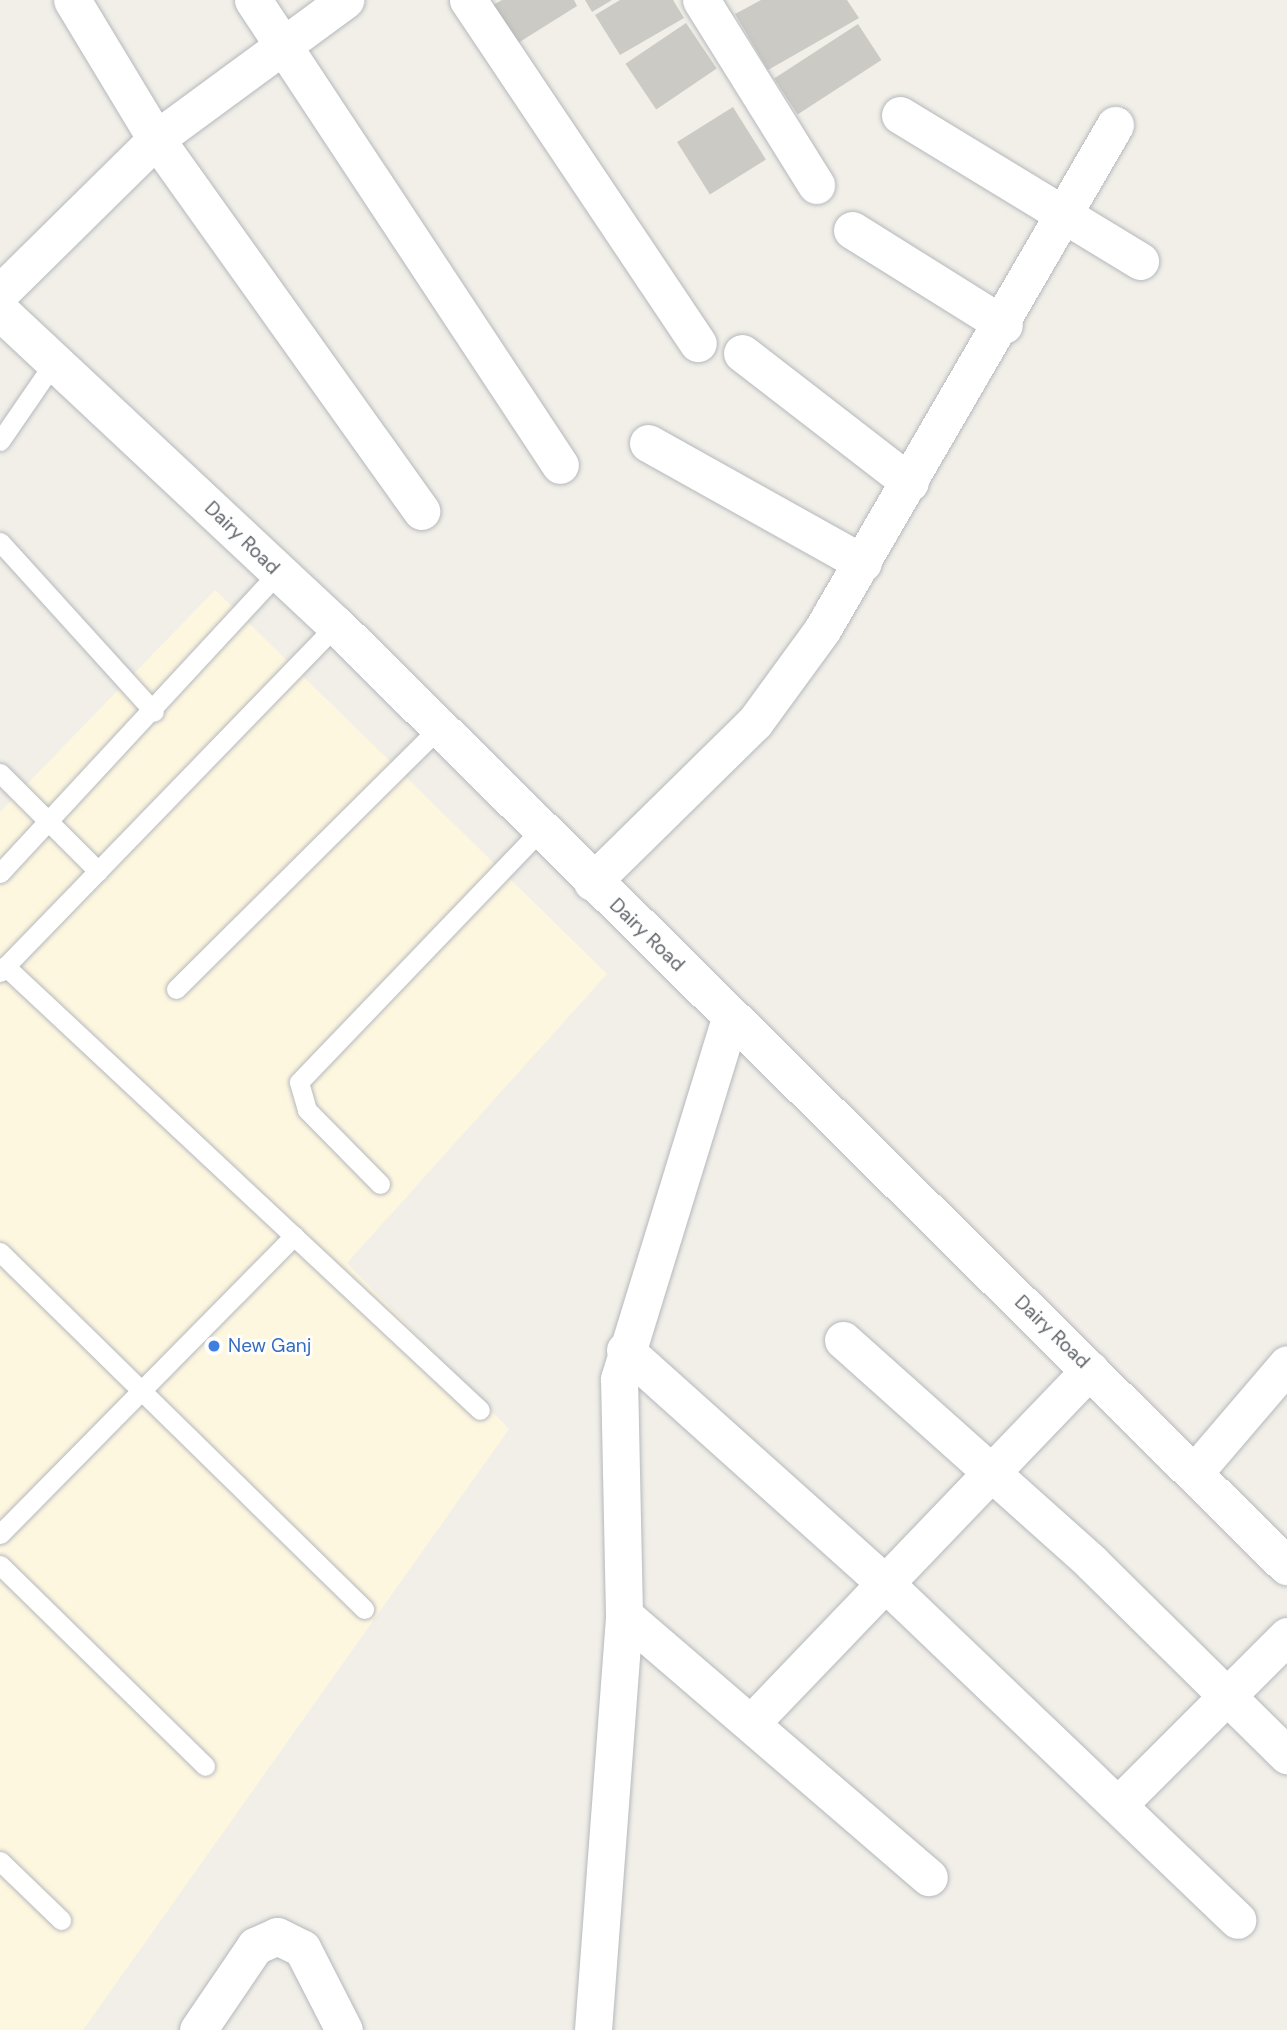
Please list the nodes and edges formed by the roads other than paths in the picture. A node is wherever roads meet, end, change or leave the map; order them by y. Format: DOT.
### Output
graph roads {
  1 [pos="72,0"];
  2 [pos="253,0"];
  3 [pos="345,0"];
  4 [pos="468,0"];
  5 [pos="701,0"];
  6 [pos="284,48"];
  7 [pos="900,115"];
  8 [pos="1115,125"];
  9 [pos="156,139"];
  10 [pos="816,185"];
  11 [pos="1065,216"];
  12 [pos="852,230"];
  13 [pos="1140,261"];
  14 [pos="0,293"];
  15 [pos="0,311"];
  16 [pos="1004,325"];
  17 [pos="698,343"];
  18 [pos="742,353"];
  19 [pos="57,358"];
  20 [pos="0,442"];
  21 [pos="648,443"];
  22 [pos="560,465"];
  23 [pos="910,483"];
  24 [pos="421,511"];
  25 [pos="0,542"];
  26 [pos="863,563"];
  27 [pos="278,573"];
  28 [pos="336,625"];
  29 [pos="154,712"];
  30 [pos="439,728"];
  31 [pos="0,773"];
  32 [pos="49,821"];
  33 [pos="541,830"];
  34 [pos="98,871"];
  35 [pos="0,873"];
  36 [pos="592,882"];
  37 [pos="3,969"];
  38 [pos="176,989"];
  39 [pos="731,1016"];
  40 [pos="380,1184"];
  41 [pos="294,1236"];
  42 [pos="0,1252"];
  43 [pos="843,1340"];
  44 [pos="625,1350"];
  45 [pos="1287,1364"];
  46 [pos="1090,1369"];
  47 [pos="143,1391"];
  48 [pos="480,1410"];
  49 [pos="991,1471"];
  50 [pos="1194,1473"];
  51 [pos="0,1534"];
  52 [pos="0,1565"];
  53 [pos="1287,1566"];
  54 [pos="886,1584"];
  55 [pos="364,1609"];
  56 [pos="624,1615"];
  57 [pos="1287,1636"];
  58 [pos="1228,1696"];
  59 [pos="753,1721"];
  60 [pos="1287,1755"];
  61 [pos="205,1766"];
  62 [pos="1118,1805"];
  63 [pos="0,1861"];
  64 [pos="929,1877"];
  65 [pos="61,1920"];
  66 [pos="1237,1920"];
  67 [pos="198,2030"];
  68 [pos="344,2030"];
  69 [pos="593,2030"];
  1 -- 9 [label="street"];
  2 -- 6 [label="street"];
  3 -- 6 [label="street"];
  4 -- 17 [label="street"];
  5 -- 10 [label="street"];
  6 -- 9 [label="street"];
  6 -- 22 [label="street"];
  7 -- 11 [label="street"];
  8 -- 11 [label="street"];
  9 -- 14 [label="street"];
  9 -- 24 [label="street"];
  11 -- 13 [label="street"];
  11 -- 16 [label="street"];
  12 -- 16 [label="street"];
  15 -- 19 [label="street, Dairy Road"];
  16 -- 23 [label="street"];
  18 -- 23 [label="street"];
  19 -- 20 [label="lane"];
  19 -- 27 [label="street, Dairy Road"];
  21 -- 26 [label="street"];
  23 -- 26 [label="street"];
  25 -- 29 [label="lane"];
  26 -- 36 [label="street"];
  27 -- 28 [label="street, Dairy Road"];
  27 -- 29 [label="lane"];
  28 -- 30 [label="street, Dairy Road"];
  28 -- 34 [label="lane"];
  29 -- 32 [label="lane"];
  30 -- 33 [label="street, Dairy Road"];
  30 -- 38 [label="lane"];
  31 -- 32 [label="lane"];
  32 -- 34 [label="lane"];
  32 -- 35 [label="lane"];
  33 -- 36 [label="street, Dairy Road"];
  33 -- 40 [label="lane"];
  34 -- 37 [label="lane"];
  36 -- 39 [label="street, Dairy Road"];
  37 -- 41 [label="lane"];
  39 -- 44 [label="street"];
  39 -- 46 [label="street, Dairy Road"];
  41 -- 47 [label="lane"];
  41 -- 48 [label="lane"];
  42 -- 47 [label="lane"];
  43 -- 49 [label="street"];
  44 -- 54 [label="street"];
  44 -- 56 [label="street"];
  45 -- 50 [label="street"];
  46 -- 49 [label="street"];
  46 -- 50 [label="street, Dairy Road"];
  47 -- 51 [label="lane"];
  47 -- 55 [label="lane"];
  49 -- 54 [label="street"];
  49 -- 58 [label="street"];
  50 -- 53 [label="street, Dairy Road"];
  52 -- 61 [label="lane"];
  54 -- 59 [label="street"];
  54 -- 62 [label="street"];
  56 -- 59 [label="street"];
  56 -- 69 [label="street"];
  57 -- 58 [label="street"];
  58 -- 60 [label="street"];
  58 -- 62 [label="street"];
  59 -- 64 [label="street"];
  62 -- 66 [label="street"];
  63 -- 65 [label="lane"];
  67 -- 68 [label="street"];
}
